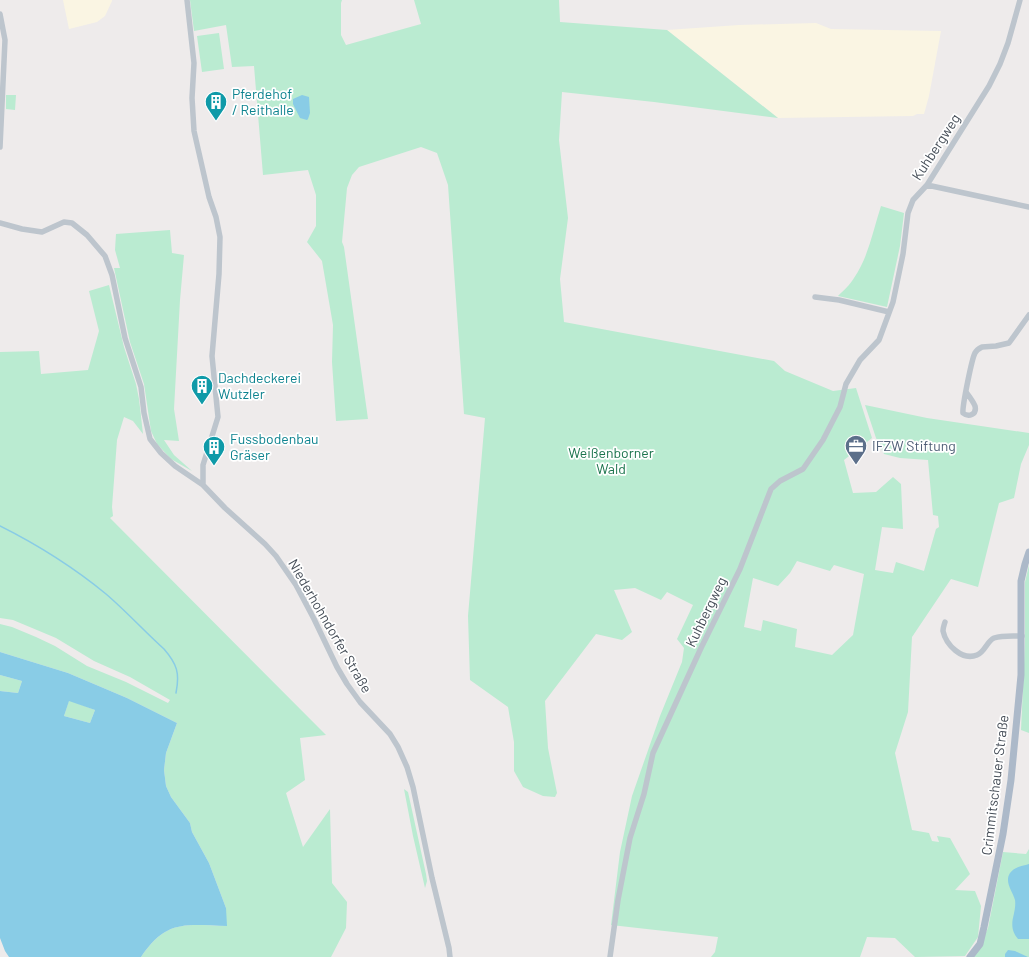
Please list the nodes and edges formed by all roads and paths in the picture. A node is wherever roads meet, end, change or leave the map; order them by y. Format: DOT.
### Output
graph roads {
  1 [pos="187,0"];
  2 [pos="1020,0"];
  3 [pos="0,14"];
  4 [pos="0,147"];
  5 [pos="926,185"];
  6 [pos="1028,205"];
  7 [pos="0,223"];
  8 [pos="815,297"];
  9 [pos="889,312"];
  10 [pos="1029,315"];
  11 [pos="966,392"];
  12 [pos="203,486"];
  13 [pos="1029,552"];
  14 [pos="944,622"];
  15 [pos="1022,636"];
  16 [pos="450,957"];
  17 [pos="610,957"];
  18 [pos="970,957"];
  1 -- 12 [label="street"];
  2 -- 5 [label="street, Kuhbergweg"];
  3 -- 4 [label="street"];
  5 -- 6 [label="street"];
  5 -- 9 [label="street, Kuhbergweg"];
  7 -- 12 [label="street, Niederhohndorfer Straße"];
  8 -- 9 [label="street"];
  9 -- 17 [label="street, Kuhbergweg"];
  10 -- 11 [label="street"];
  12 -- 16 [label="street, Niederhohndorfer Straße"];
  13 -- 15 [label="main road, Crimmitschauer Straße"];
  14 -- 15 [label="street"];
  15 -- 18 [label="main road, Crimmitschauer Straße"];
}
